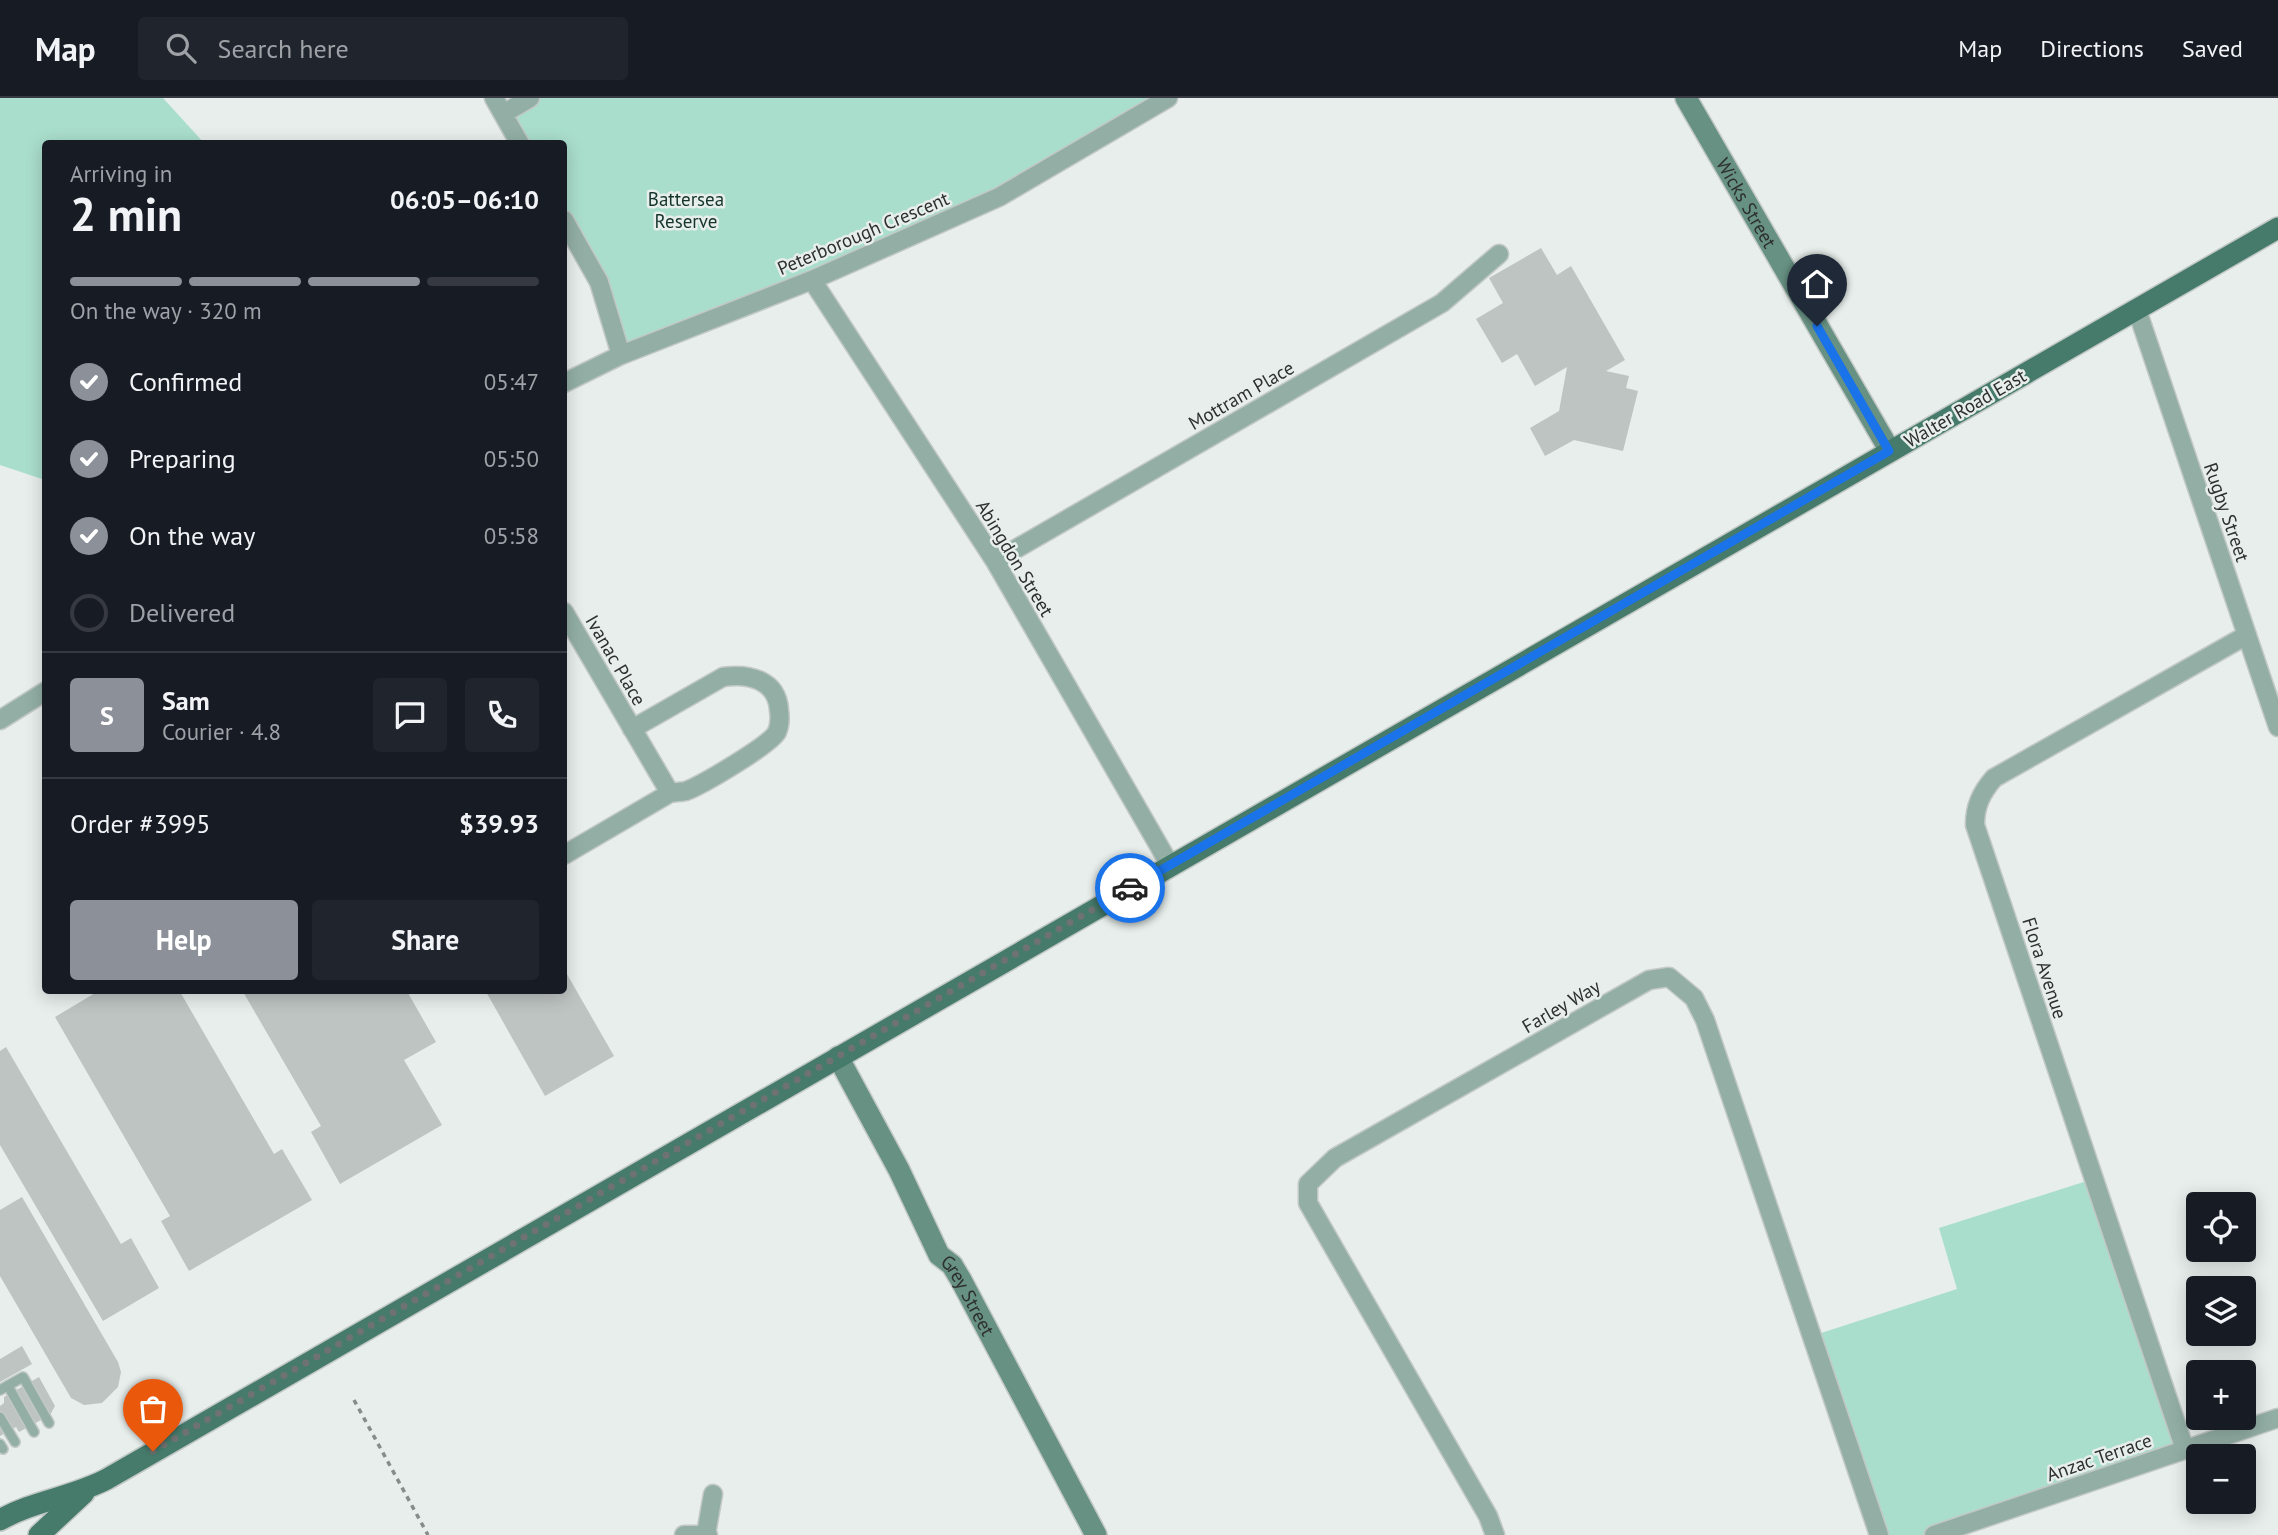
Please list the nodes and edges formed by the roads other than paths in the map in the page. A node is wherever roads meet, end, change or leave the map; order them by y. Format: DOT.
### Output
graph roads {
  1 [pos="530,98"];
  2 [pos="1168,98"];
  3 [pos="1686,98"];
  4 [pos="498,106"];
  5 [pos="518,140"];
  6 [pos="567,225"];
  7 [pos="2278,228"];
  8 [pos="1499,254"];
  9 [pos="812,280"];
  10 [pos="2137,310"];
  11 [pos="621,355"];
  12 [pos="567,382"];
  13 [pos="1889,451"];
  14 [pos="995,561"];
  15 [pos="567,617"];
  16 [pos="2247,635"];
  17 [pos="42,694"];
  18 [pos="0,720"];
  19 [pos="2278,727"];
  20 [pos="632,729"];
  21 [pos="670,793"];
  22 [pos="567,853"];
  23 [pos="1170,865"];
  24 [pos="838,1057"];
  25 [pos="4,1388"];
  26 [pos="0,1417"];
  27 [pos="2278,1418"];
  28 [pos="49,1423"];
  29 [pos="34,1432"];
  30 [pos="15,1443"];
  31 [pos="2185,1450"];
  32 [pos="88,1489"];
  33 [pos="713,1494"];
  34 [pos="0,1520"];
  35 [pos="707,1534"];
  36 [pos="39,1535"];
  37 [pos="684,1535"];
  38 [pos="1097,1535"];
  39 [pos="1494,1535"];
  40 [pos="1879,1535"];
  41 [pos="1934,1535"];
  1 -- 4 [label="street"];
  2 -- 9 [label="street, Peterborough Crescent"];
  3 -- 13 [label="street, Wicks Street"];
  4 -- 5 [label="street"];
  6 -- 11 [label="street"];
  7 -- 10 [label="main road, Walter Road East"];
  8 -- 14 [label="street, Mottram Place"];
  9 -- 11 [label="street, Peterborough Crescent"];
  9 -- 14 [label="street, Abingdon Street"];
  10 -- 13 [label="main road, Walter Road East"];
  10 -- 16 [label="street, Rugby Street"];
  11 -- 12 [label="street, Peterborough Crescent"];
  13 -- 23 [label="main road, Walter Road East"];
  14 -- 23 [label="street, Abingdon Street"];
  15 -- 20 [label="street, Ivanac Place"];
  16 -- 19 [label="street, Rugby Street"];
  16 -- 31 [label="street, Flora Avenue"];
  17 -- 18 [label="street"];
  20 -- 21 [label="street, Ivanac Place"];
  20 -- 21 [label="street, Ivanac Place"];
  21 -- 22 [label="street, Ivanac Place"];
  23 -- 24 [label="main road, Walter Road East"];
  24 -- 32 [label="main road, Walter Road East"];
  24 -- 38 [label="street, Grey Street"];
  25 -- 28 [label="lane"];
  25 -- 29 [label="lane"];
  26 -- 30 [label="lane"];
  27 -- 31 [label="street, Anzac Terrace"];
  31 -- 41 [label="street, Anzac Terrace"];
  32 -- 34 [label="main road, Walter Road East"];
  32 -- 36 [label="main road, Walter Road East"];
  33 -- 35 [label="street"];
  35 -- 37 [label="street"];
  39 -- 40 [label="street, Farley Way"];
}
